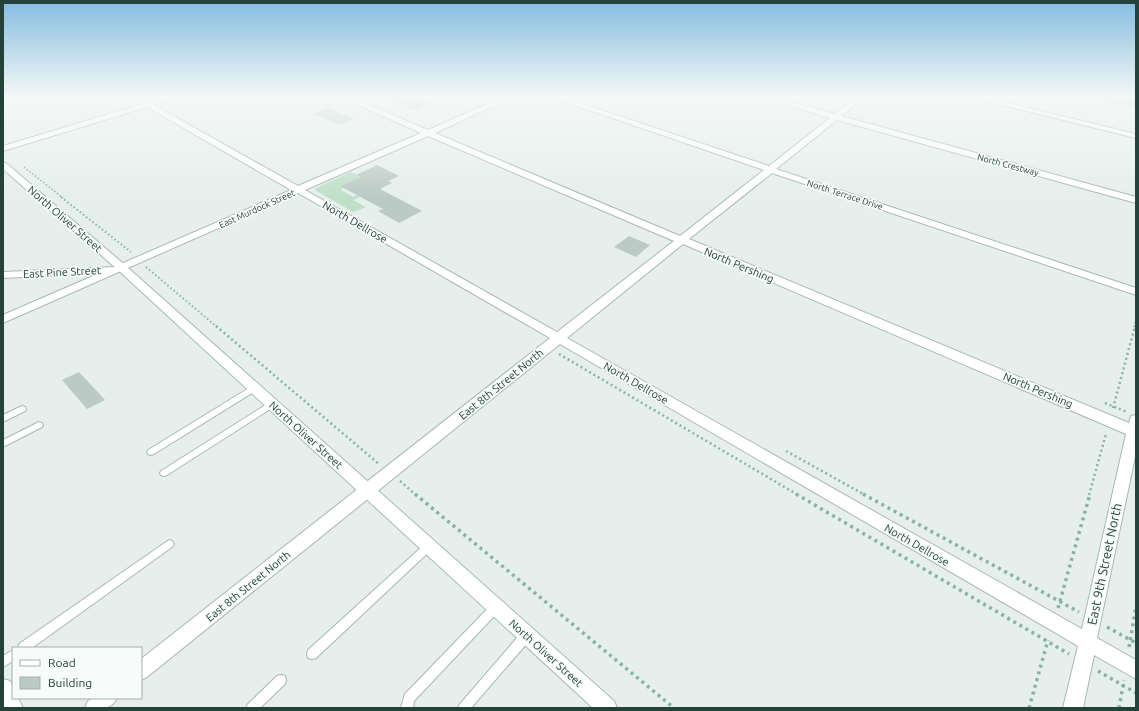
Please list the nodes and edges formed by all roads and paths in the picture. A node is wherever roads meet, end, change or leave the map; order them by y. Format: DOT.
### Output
graph roads {
  1 [pos="65,130"];
  2 [pos="193,130"];
  3 [pos="421,130"];
  4 [pos="434,130"];
  5 [pos="652,130"];
  6 [pos="819,130"];
  7 [pos="884,130"];
  8 [pos="1112,130"];
  9 [pos="428,133"];
  10 [pos="1136,136"];
  11 [pos="3,149"];
  12 [pos="20,163"];
  13 [pos="3,165"];
  14 [pos="769,170"];
  15 [pos="299,190"];
  16 [pos="1136,200"];
  17 [pos="681,240"];
  18 [pos="134,255"];
  19 [pos="122,268"];
  20 [pos="3,275"];
  21 [pos="1136,292"];
  22 [pos="3,320"];
  23 [pos="1136,321"];
  24 [pos="558,338"];
  25 [pos="559,354"];
  26 [pos="254,388"];
  27 [pos="272,404"];
  28 [pos="22,409"];
  29 [pos="3,418"];
  30 [pos="1110,421"];
  31 [pos="39,425"];
  32 [pos="1135,427"];
  33 [pos="3,444"];
  34 [pos="784,450"];
  35 [pos="151,452"];
  36 [pos="164,473"];
  37 [pos="367,491"];
  38 [pos="169,544"];
  39 [pos="428,547"];
  40 [pos="1060,601"];
  41 [pos="495,608"];
  42 [pos="1093,619"];
  43 [pos="1053,623"];
  44 [pos="526,635"];
  45 [pos="1048,642"];
  46 [pos="1087,643"];
  47 [pos="1136,643"];
  48 [pos="24,647"];
  49 [pos="312,654"];
  50 [pos="12,656"];
  51 [pos="3,662"];
  52 [pos="1083,662"];
  53 [pos="142,670"];
  54 [pos="1136,670"];
  55 [pos="281,680"];
  56 [pos="3,688"];
  57 [pos="1136,693"];
  58 [pos="107,699"];
  59 [pos="13,708"];
  60 [pos="95,708"];
  61 [pos="252,708"];
  62 [pos="407,708"];
  63 [pos="464,708"];
  64 [pos="607,708"];
  65 [pos="1029,708"];
  66 [pos="1073,708"];
  1 -- 11 [label="street"];
  2 -- 15 [label="street, North Dellrose"];
  3 -- 9 [label="street, North Pershing"];
  4 -- 9 [label="street, East Murdock Street"];
  5 -- 14 [label="street, North Terrace Drive"];
  6 -- 14 [label="street, East 8th Street North"];
  7 -- 16 [label="street, North Crestway"];
  8 -- 10 [label="street"];
  9 -- 15 [label="street, East Murdock Street"];
  9 -- 17 [label="street, North Pershing"];
  12 -- 18 [label="path"];
  13 -- 19 [label="street, North Oliver Street"];
  14 -- 17 [label="street, East 8th Street North"];
  14 -- 21 [label="street, North Terrace Drive"];
  15 -- 19 [label="street, East Murdock Street"];
  15 -- 24 [label="street, North Dellrose"];
  17 -- 24 [label="street, East 8th Street North"];
  17 -- 30 [label="street, North Pershing"];
  19 -- 20 [label="street, East Pine Street"];
  19 -- 22 [label="street, East Murdock Street"];
  19 -- 26 [label="street, North Oliver Street"];
  23 -- 30 [label="path"];
  24 -- 37 [label="street, East 8th Street North"];
  24 -- 43 [label="street, North Dellrose"];
  25 -- 45 [label="path"];
  26 -- 27 [label="street, North Oliver Street"];
  26 -- 35 [label="lane"];
  27 -- 36 [label="lane"];
  27 -- 37 [label="street, North Oliver Street"];
  28 -- 29 [label="lane"];
  30 -- 32 [label="street, North Pershing"];
  30 -- 40 [label="path"];
  31 -- 33 [label="lane"];
  32 -- 42 [label="street, East 9th Street North"];
  34 -- 40 [label="path"];
  37 -- 39 [label="street, North Oliver Street"];
  37 -- 53 [label="street, East 8th Street North"];
  38 -- 48 [label="lane"];
  39 -- 41 [label="street, North Oliver Street"];
  39 -- 49 [label="lane"];
  40 -- 42 [label="path"];
  40 -- 43 [label="path"];
  41 -- 44 [label="street, North Oliver Street"];
  41 -- 62 [label="lane"];
  42 -- 46 [label="street, East 9th Street North"];
  42 -- 47 [label="path"];
  43 -- 45 [label="path"];
  43 -- 46 [label="street, North Dellrose"];
  44 -- 63 [label="lane"];
  44 -- 64 [label="street, North Oliver Street"];
  45 -- 52 [label="path"];
  45 -- 65 [label="path"];
  46 -- 52 [label="street, East 9th Street North"];
  46 -- 54 [label="street, North Dellrose"];
  50 -- 51 [label="lane"];
  52 -- 57 [label="path"];
  52 -- 66 [label="street, East 9th Street North"];
  55 -- 61 [label="lane"];
  56 -- 59 [label="street"];
  58 -- 60 [label="street"];
}
